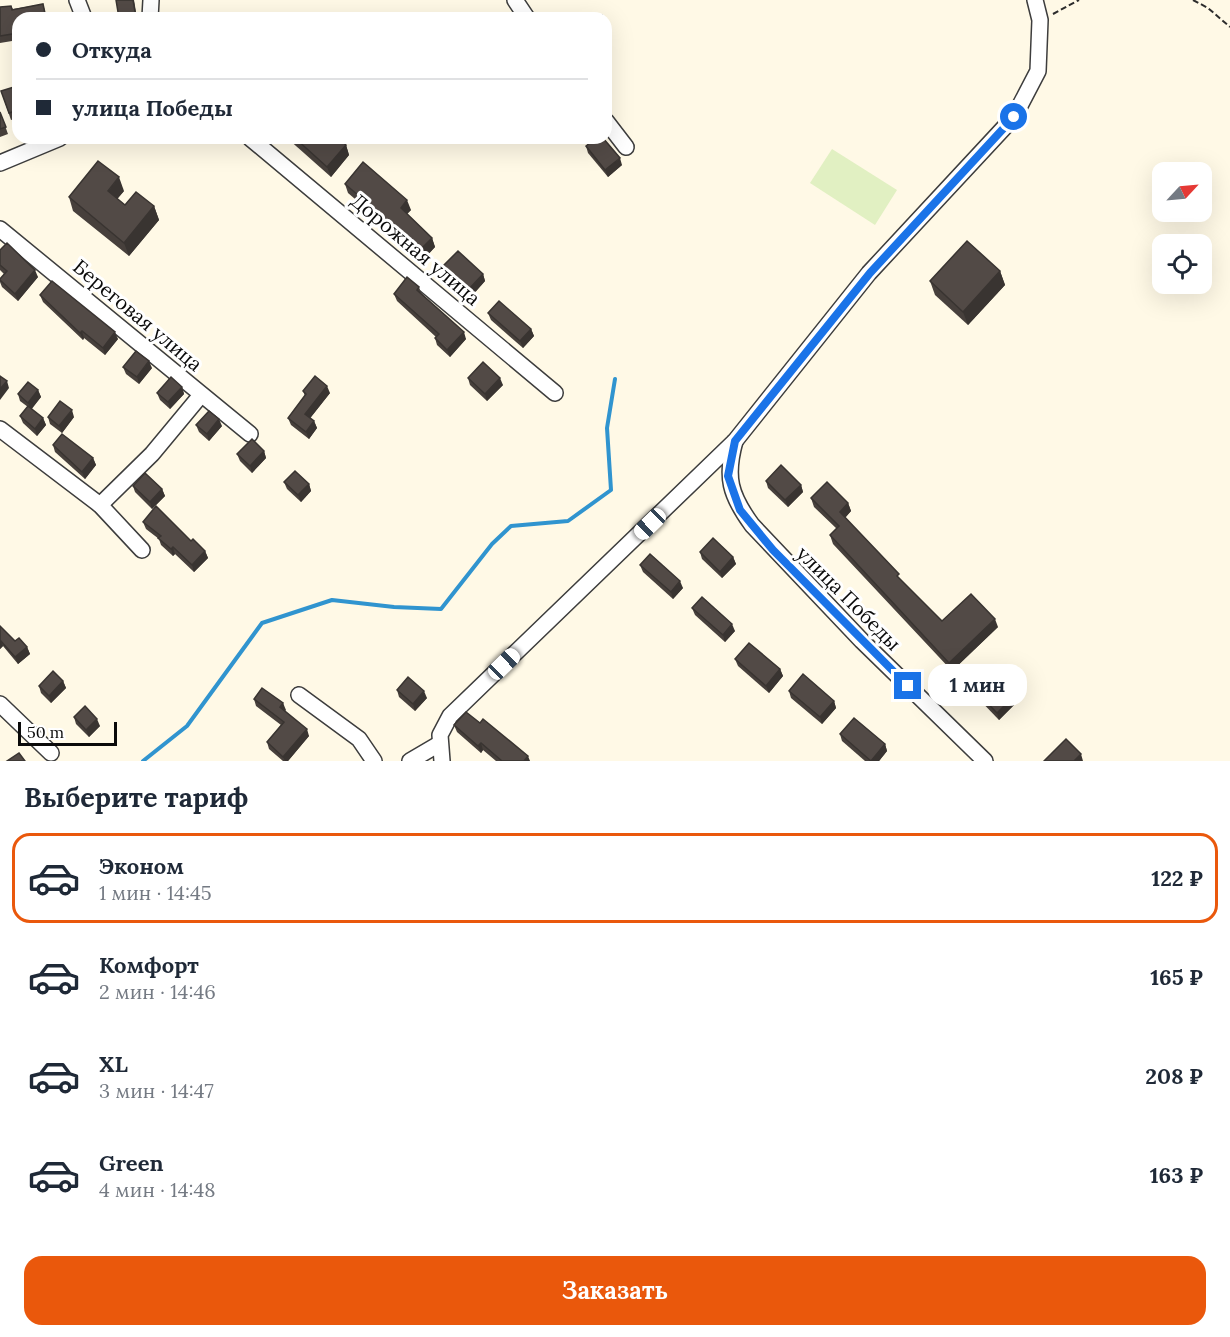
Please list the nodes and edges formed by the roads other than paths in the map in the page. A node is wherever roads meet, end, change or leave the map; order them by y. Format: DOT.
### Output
graph roads {
  1 [pos="1035,0"];
  2 [pos="612,129"];
  3 [pos="46,144"];
  4 [pos="257,144"];
  5 [pos="626,147"];
  6 [pos="0,163"];
  7 [pos="0,229"];
  8 [pos="555,393"];
  9 [pos="201,395"];
  10 [pos="0,429"];
  11 [pos="250,434"];
  12 [pos="735,441"];
  13 [pos="100,505"];
  14 [pos="142,550"];
  15 [pos="299,695"];
  16 [pos="0,704"];
  17 [pos="439,744"];
  18 [pos="51,753"];
  19 [pos="374,761"];
  20 [pos="410,761"];
  21 [pos="442,761"];
  22 [pos="985,761"];
  1 -- 12 [label="street"];
  2 -- 5 [label="street"];
  3 -- 6 [label="street"];
  4 -- 8 [label="street, Дорожная улица"];
  7 -- 9 [label="street, Береговая улица"];
  9 -- 11 [label="street, Береговая улица"];
  9 -- 13 [label="street"];
  10 -- 13 [label="street"];
  12 -- 17 [label="street"];
  12 -- 22 [label="street, улица Победы"];
  13 -- 14 [label="street"];
  15 -- 19 [label="street"];
  16 -- 18 [label="street"];
  17 -- 20 [label="street"];
  17 -- 21 [label="street"];
}
